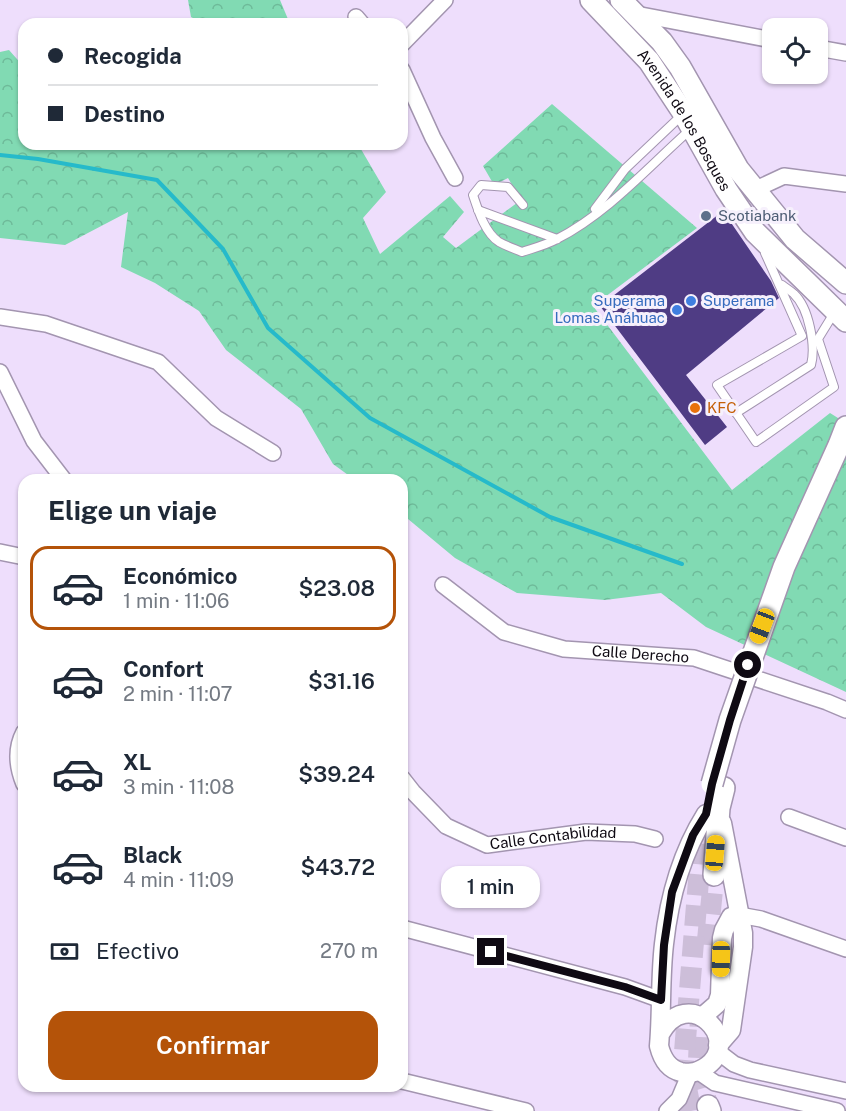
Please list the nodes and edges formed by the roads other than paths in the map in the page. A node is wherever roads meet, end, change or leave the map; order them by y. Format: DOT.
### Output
graph roads {
  1 [pos="446,0"];
  2 [pos="591,0"];
  3 [pos="629,7"];
  4 [pos="408,38"];
  5 [pos="762,38"];
  6 [pos="828,50"];
  7 [pos="846,53"];
  8 [pos="408,82"];
  9 [pos="688,121"];
  10 [pos="738,169"];
  11 [pos="455,178"];
  12 [pos="846,184"];
  13 [pos="754,189"];
  14 [pos="523,205"];
  15 [pos="478,210"];
  16 [pos="587,220"];
  17 [pos="755,232"];
  18 [pos="557,239"];
  19 [pos="846,283"];
  20 [pos="781,285"];
  21 [pos="842,310"];
  22 [pos="0,317"];
  23 [pos="802,336"];
  24 [pos="815,338"];
  25 [pos="0,372"];
  26 [pos="736,413"];
  27 [pos="844,445"];
  28 [pos="273,453"];
  29 [pos="59,474"];
  30 [pos="0,552"];
  31 [pos="18,556"];
  32 [pos="443,585"];
  33 [pos="846,710"];
  34 [pos="18,754"];
  35 [pos="18,770"];
  36 [pos="408,786"];
  37 [pos="712,811"];
  38 [pos="789,817"];
  39 [pos="702,838"];
  40 [pos="846,838"];
  41 [pos="655,839"];
  42 [pos="714,875"];
  43 [pos="739,915"];
  44 [pos="408,930"];
  45 [pos="846,949"];
  46 [pos="661,1000"];
  47 [pos="694,1015"];
  48 [pos="660,1034"];
  49 [pos="718,1048"];
  50 [pos="695,1072"];
  51 [pos="408,1082"];
  52 [pos="846,1091"];
  53 [pos="525,1111"];
  54 [pos="667,1111"];
  55 [pos="837,1111"];
  1 -- 4 [label="street"];
  2 -- 9 [label="main road, Avenida de los Bosques"];
  3 -- 5 [label="street"];
  3 -- 10 [label="main road, Avenida de los Bosques"];
  6 -- 7 [label="street"];
  8 -- 11 [label="street"];
  9 -- 16 [label="lane"];
  9 -- 16 [label="lane"];
  9 -- 17 [label="main road, Avenida de los Bosques"];
  10 -- 13 [label="main road, Avenida de los Bosques"];
  10 -- 21 [label="main road"];
  12 -- 13 [label="street"];
  13 -- 19 [label="main road, Avenida de los Bosques"];
  14 -- 15 [label="lane"];
  15 -- 18 [label="lane"];
  15 -- 18 [label="lane"];
  16 -- 18 [label="lane"];
  17 -- 20 [label="lane"];
  17 -- 21 [label="main road, Avenida de los Bosques"];
  20 -- 23 [label="lane"];
  20 -- 24 [label="lane"];
  21 -- 24 [label="lane"];
  22 -- 28 [label="street"];
  23 -- 24 [label="lane"];
  23 -- 26 [label="lane"];
  24 -- 26 [label="lane"];
  24 -- 26 [label="lane"];
  25 -- 29 [label="street"];
  27 -- 37 [label="main road, bridge"];
  30 -- 31 [label="street"];
  32 -- 33 [label="street, Calle Derecho"];
  34 -- 35 [label="street"];
  36 -- 41 [label="street, Calle Contabilidad"];
  37 -- 39 [label="main road"];
  37 -- 42 [label="main road"];
  37 -- 43 [label="street"];
  37 -- 46 [label="street"];
  38 -- 40 [label="street"];
  43 -- 45 [label="street"];
  43 -- 47 [label="street"];
  43 -- 49 [label="street"];
  44 -- 46 [label="street"];
  46 -- 47 [label="street"];
  46 -- 48 [label="street"];
  47 -- 48 [label="street"];
  47 -- 49 [label="street"];
  48 -- 50 [label="street"];
  49 -- 50 [label="street"];
  49 -- 52 [label="street"];
  50 -- 54 [label="street"];
  50 -- 55 [label="street"];
  51 -- 53 [label="street"];
}
